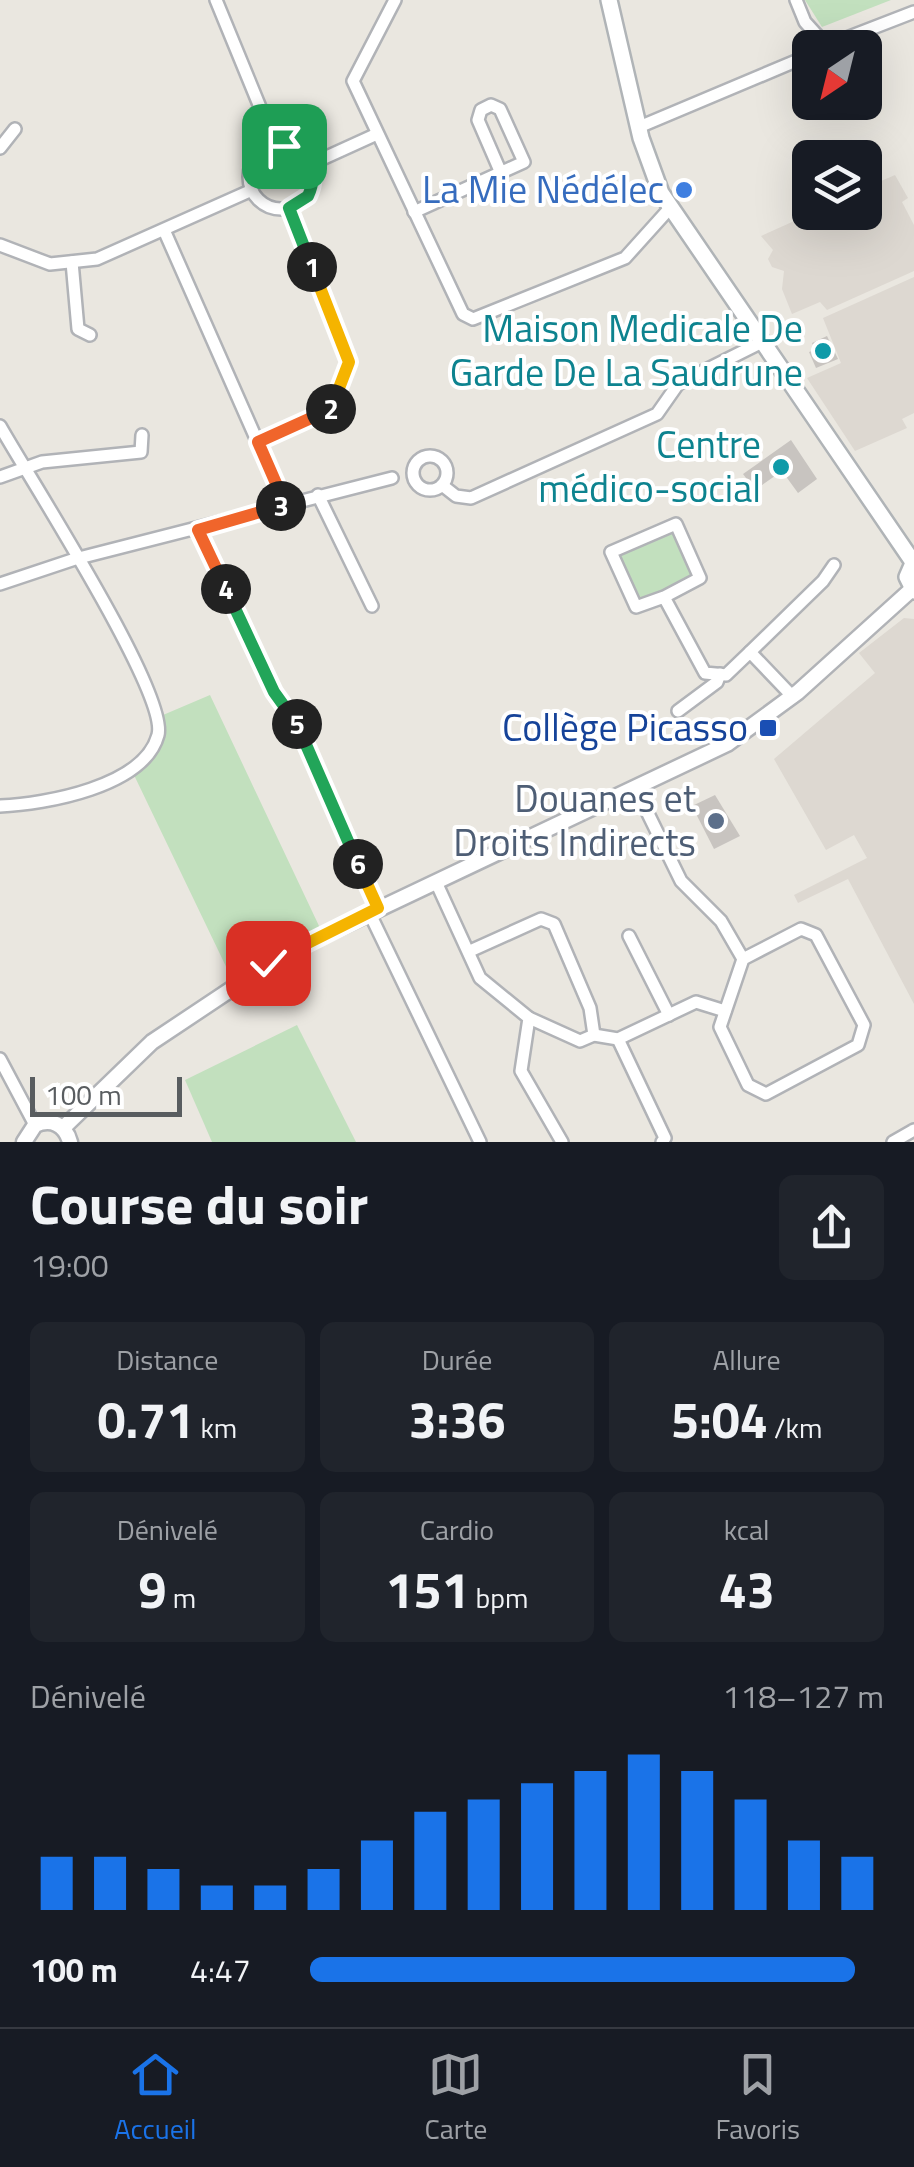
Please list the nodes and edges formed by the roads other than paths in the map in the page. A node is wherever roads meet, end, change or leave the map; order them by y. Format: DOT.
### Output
graph roads {
  1 [pos="216,0"];
  2 [pos="395,0"];
  3 [pos="610,0"];
  4 [pos="796,0"];
  5 [pos="914,12"];
  6 [pos="811,30"];
  7 [pos="866,30"];
  8 [pos="792,63"];
  9 [pos="639,127"];
  10 [pos="15,130"];
  11 [pos="377,134"];
  12 [pos="276,146"];
  13 [pos="0,148"];
  14 [pos="310,164"];
  15 [pos="501,173"];
  16 [pos="252,190"];
  17 [pos="289,208"];
  18 [pos="670,208"];
  19 [pos="414,212"];
  20 [pos="164,230"];
  21 [pos="0,245"];
  22 [pos="72,262"];
  23 [pos="90,335"];
  24 [pos="762,342"];
  25 [pos="0,426"];
  26 [pos="142,435"];
  27 [pos="258,442"];
  28 [pos="24,470"];
  29 [pos="0,477"];
  30 [pos="392,478"];
  31 [pos="442,485"];
  32 [pos="318,494"];
  33 [pos="285,504"];
  34 [pos="198,530"];
  35 [pos="911,555"];
  36 [pos="75,558"];
  37 [pos="834,565"];
  38 [pos="0,584"];
  39 [pos="913,590"];
  40 [pos="664,597"];
  41 [pos="372,606"];
  42 [pos="750,652"];
  43 [pos="720,674"];
  44 [pos="793,696"];
  45 [pos="678,710"];
  46 [pos="634,787"];
  47 [pos="0,806"];
  48 [pos="436,882"];
  49 [pos="374,910"];
  50 [pos="629,936"];
  51 [pos="470,951"];
  52 [pos="742,958"];
  53 [pos="725,1011"];
  54 [pos="668,1015"];
  55 [pos="529,1018"];
  56 [pos="594,1035"];
  57 [pos="618,1039"];
  58 [pos="0,1059"];
  59 [pos="35,1124"];
  60 [pos="914,1130"];
  61 [pos="66,1135"];
  62 [pos="24,1142"];
  63 [pos="480,1142"];
  64 [pos="562,1142"];
  65 [pos="662,1142"];
  66 [pos="892,1142"];
  1 -- 12 [label="street"];
  2 -- 11 [label="street"];
  3 -- 9 [label="main road"];
  4 -- 6 [label="street"];
  5 -- 7 [label="street"];
  8 -- 9 [label="street"];
  9 -- 18 [label="main road"];
  10 -- 13 [label="street"];
  11 -- 14 [label="street"];
  11 -- 19 [label="street"];
  12 -- 14 [label="street"];
  12 -- 16 [label="street"];
  14 -- 17 [label="street"];
  15 -- 15 [label="street"];
  15 -- 19 [label="street"];
  16 -- 17 [label="street"];
  16 -- 20 [label="street"];
  17 -- 27 [label="street"];
  18 -- 19 [label="street"];
  18 -- 24 [label="main road"];
  20 -- 22 [label="street"];
  20 -- 27 [label="street"];
  21 -- 22 [label="street"];
  22 -- 23 [label="street"];
  24 -- 31 [label="street"];
  24 -- 35 [label="main road"];
  25 -- 28 [label="street"];
  26 -- 28 [label="street"];
  27 -- 33 [label="street"];
  28 -- 29 [label="street"];
  28 -- 36 [label="street"];
  30 -- 32 [label="street"];
  32 -- 33 [label="street"];
  32 -- 41 [label="street"];
  33 -- 34 [label="street"];
  34 -- 36 [label="street"];
  34 -- 49 [label="street"];
  35 -- 39 [label="main road"];
  36 -- 38 [label="street"];
  36 -- 47 [label="street"];
  37 -- 42 [label="street"];
  39 -- 44 [label="street"];
  40 -- 40 [label="street"];
  40 -- 43 [label="street"];
  42 -- 43 [label="street"];
  42 -- 44 [label="street"];
  43 -- 45 [label="street"];
  44 -- 46 [label="street"];
  46 -- 48 [label="street"];
  46 -- 52 [label="street"];
  48 -- 49 [label="street"];
  48 -- 51 [label="street"];
  49 -- 61 [label="street"];
  49 -- 63 [label="street"];
  50 -- 54 [label="street"];
  51 -- 55 [label="street"];
  51 -- 56 [label="street"];
  52 -- 53 [label="street"];
  52 -- 53 [label="street"];
  53 -- 54 [label="street"];
  54 -- 57 [label="street"];
  55 -- 56 [label="street"];
  55 -- 64 [label="street"];
  56 -- 57 [label="street"];
  57 -- 65 [label="street"];
  58 -- 59 [label="street"];
  59 -- 61 [label="street"];
  59 -- 62 [label="street"];
  60 -- 66 [label="street"];
}
